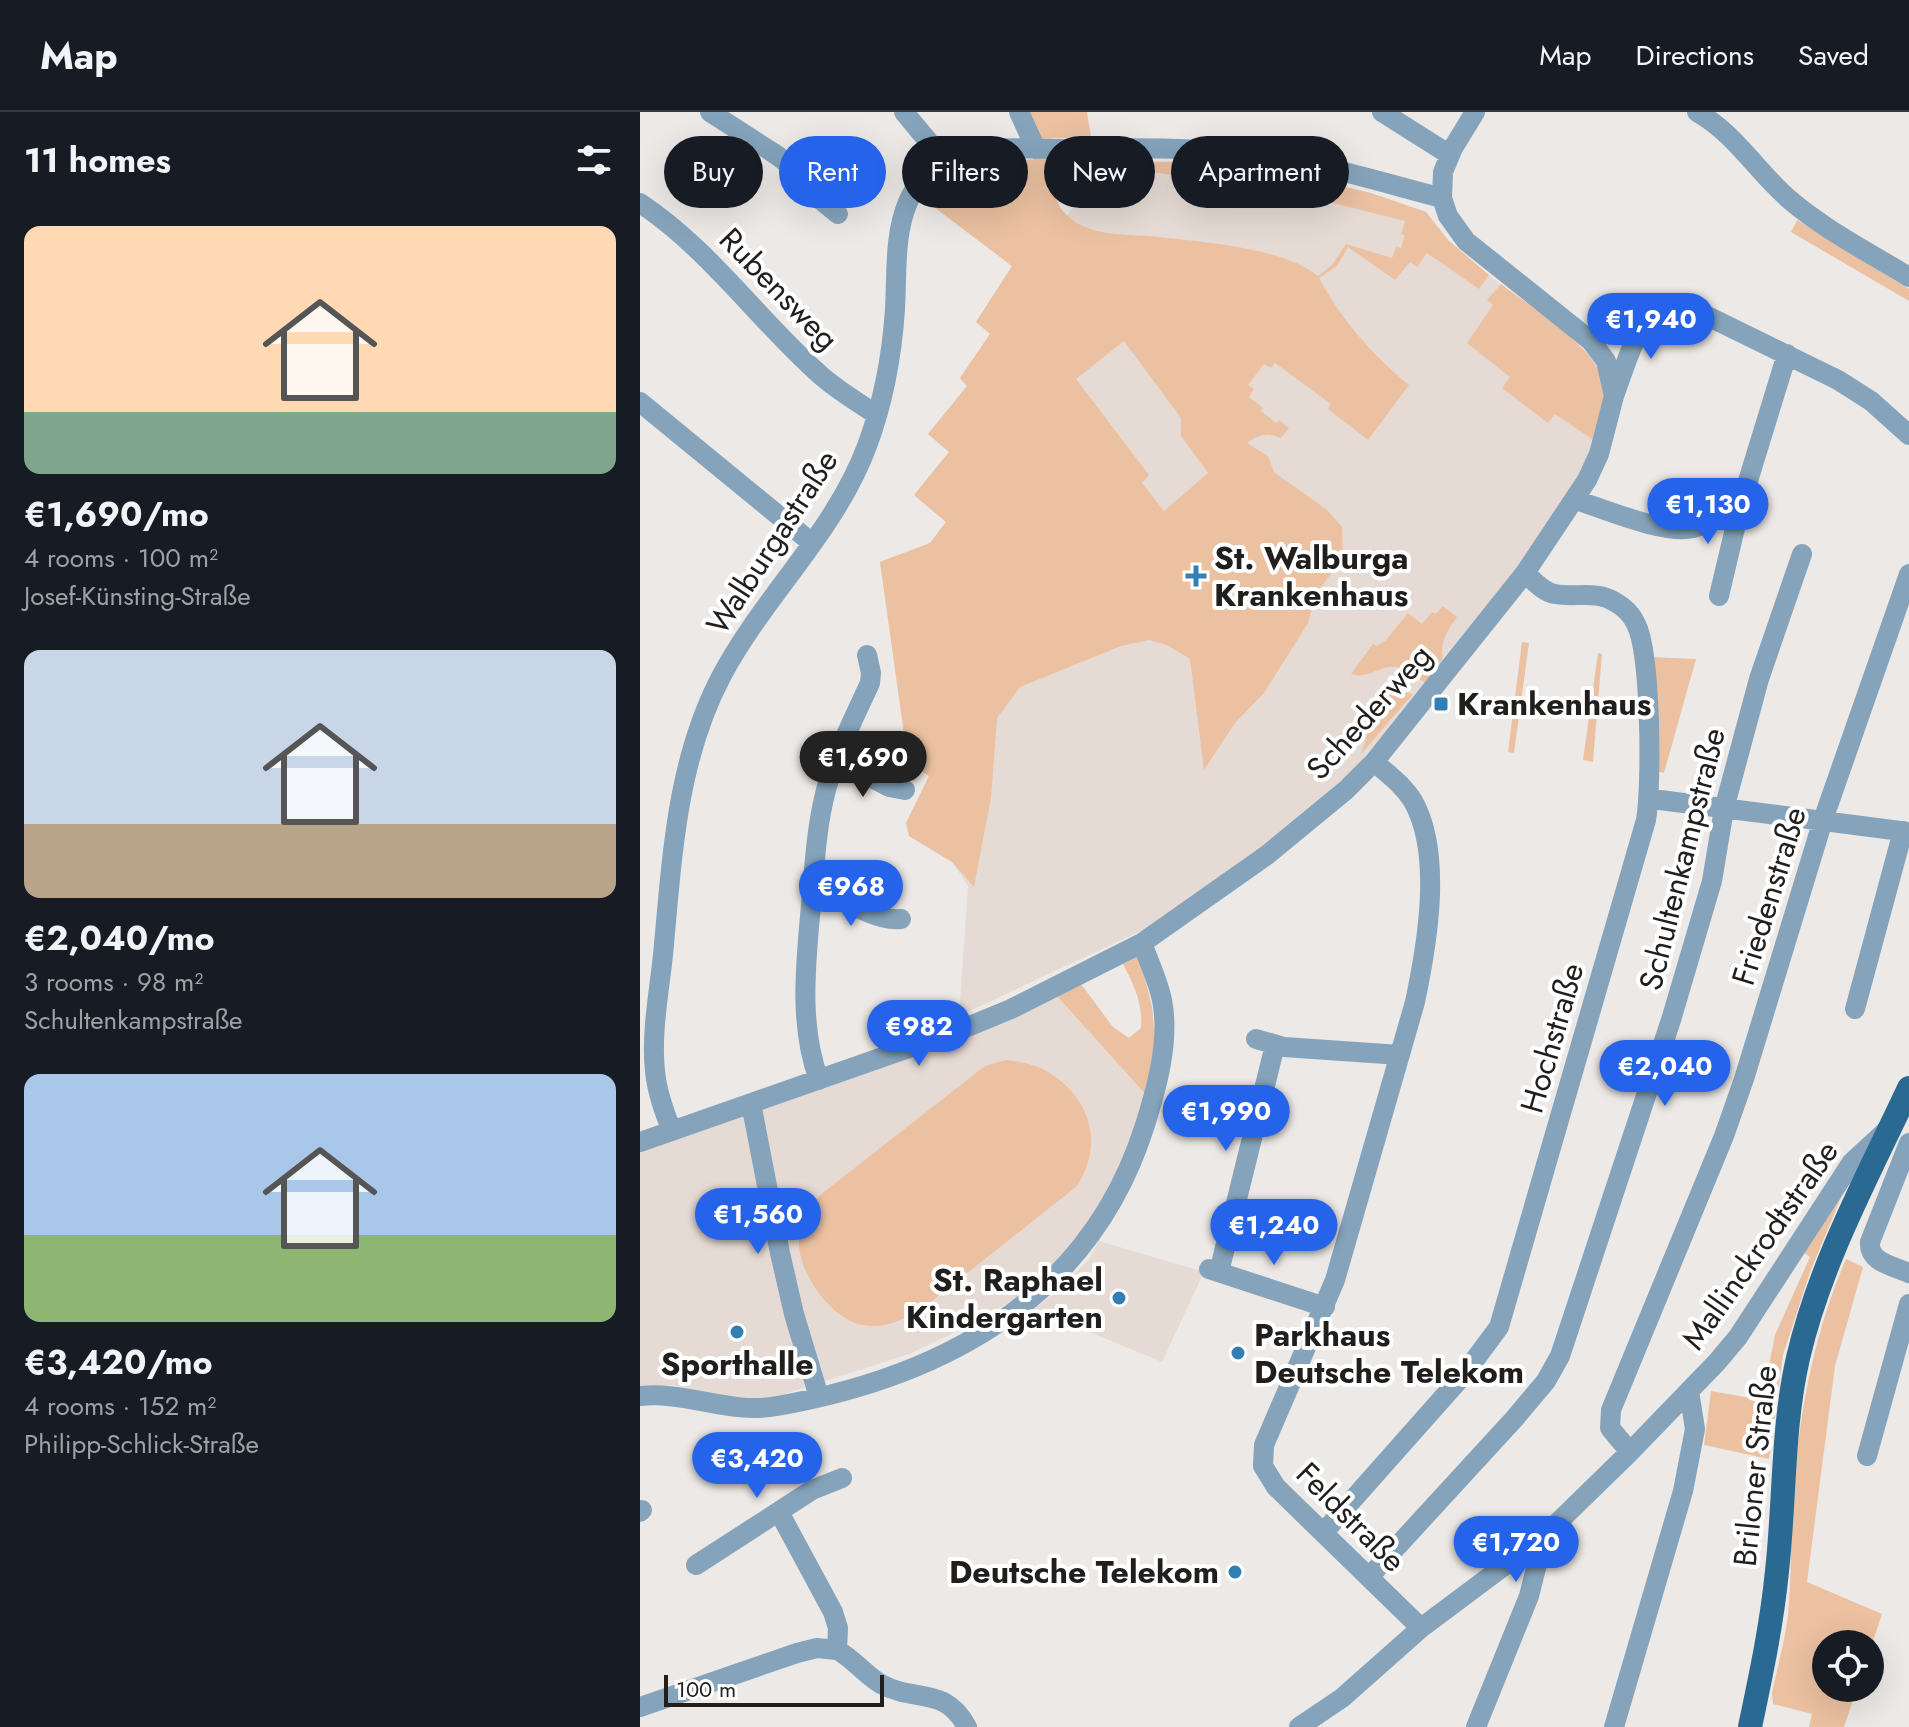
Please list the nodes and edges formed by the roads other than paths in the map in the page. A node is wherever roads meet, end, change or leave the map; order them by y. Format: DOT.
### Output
graph roads {
  1 [pos="710,112"];
  2 [pos="904,112"];
  3 [pos="1019,112"];
  4 [pos="1382,112"];
  5 [pos="1475,112"];
  6 [pos="1697,112"];
  7 [pos="924,136"];
  8 [pos="1028,149"];
  9 [pos="1036,149"];
  10 [pos="1450,155"];
  11 [pos="1442,198"];
  12 [pos="640,203"];
  13 [pos="906,208"];
  14 [pos="838,214"];
  15 [pos="1909,277"];
  16 [pos="1787,354"];
  17 [pos="1614,396"];
  18 [pos="640,402"];
  19 [pos="877,415"];
  20 [pos="1909,435"];
  21 [pos="1576,500"];
  22 [pos="1740,507"];
  23 [pos="812,543"];
  24 [pos="1802,554"];
  25 [pos="1525,573"];
  26 [pos="1909,574"];
  27 [pos="1719,596"];
  28 [pos="867,655"];
  29 [pos="836,759"];
  30 [pos="1374,762"];
  31 [pos="905,790"];
  32 [pos="1660,800"];
  33 [pos="1724,809"];
  34 [pos="1823,820"];
  35 [pos="1906,832"];
  36 [pos="813,882"];
  37 [pos="901,919"];
  38 [pos="1142,943"];
  39 [pos="1855,1009"];
  40 [pos="1400,1055"];
  41 [pos="819,1080"];
  42 [pos="1909,1088"];
  43 [pos="751,1103"];
  44 [pos="672,1131"];
  45 [pos="1900,1135"];
  46 [pos="640,1142"];
  47 [pos="1909,1273"];
  48 [pos="1909,1304"];
  49 [pos="1325,1307"];
  50 [pos="1689,1391"];
  51 [pos="640,1396"];
  52 [pos="819,1397"];
  53 [pos="1630,1452"];
  54 [pos="1867,1456"];
  55 [pos="842,1478"];
  56 [pos="779,1512"];
  57 [pos="1324,1532"];
  58 [pos="1544,1536"];
  59 [pos="696,1565"];
  60 [pos="1369,1577"];
  61 [pos="1421,1628"];
  62 [pos="837,1650"];
  63 [pos="640,1707"];
  64 [pos="967,1727"];
  65 [pos="1299,1727"];
  66 [pos="1476,1727"];
  67 [pos="1614,1727"];
  68 [pos="1750,1727"];
  1 -- 14 [label="street"];
  2 -- 7 [label="street"];
  3 -- 9 [label="street"];
  4 -- 10 [label="street"];
  5 -- 10 [label="street"];
  6 -- 15 [label="street"];
  8 -- 9 [label="street, Walburgastraße"];
  9 -- 11 [label="street, Walburgastraße"];
  10 -- 11 [label="street"];
  11 -- 17 [label="street"];
  12 -- 19 [label="street, Rubensweg"];
  13 -- 19 [label="street, Walburgastraße"];
  16 -- 17 [label="street, Schederweg"];
  16 -- 20 [label="street"];
  16 -- 22 [label="street"];
  17 -- 21 [label="street, Schederweg"];
  18 -- 23 [label="street"];
  19 -- 23 [label="street, Walburgastraße"];
  21 -- 22 [label="street"];
  21 -- 25 [label="street, Schederweg"];
  22 -- 27 [label="street"];
  23 -- 44 [label="street, Walburgastraße"];
  24 -- 33 [label="street, Schultenkampstraße"];
  25 -- 30 [label="street, Schederweg"];
  25 -- 57 [label="street, Hochstraße"];
  26 -- 34 [label="street, Friedenstraße"];
  28 -- 29 [label="street"];
  29 -- 31 [label="street"];
  29 -- 36 [label="street"];
  30 -- 38 [label="street, Schederweg"];
  30 -- 40 [label="street, Feldstraße"];
  32 -- 33 [label="street"];
  33 -- 34 [label="street"];
  33 -- 60 [label="street, Schultenkampstraße"];
  34 -- 35 [label="street"];
  34 -- 53 [label="street, Friedenstraße"];
  35 -- 39 [label="street"];
  36 -- 37 [label="street"];
  36 -- 41 [label="street"];
  38 -- 41 [label="street, Schederweg"];
  38 -- 52 [label="street"];
  40 -- 49 [label="street, Feldstraße"];
  40 -- 49 [label="street"];
  41 -- 43 [label="street, Schederweg"];
  42 -- 45 [label="main road, Briloner Straße"];
  43 -- 44 [label="street, Schederweg"];
  43 -- 52 [label="street"];
  44 -- 46 [label="street, Schederweg"];
  45 -- 47 [label="street"];
  45 -- 50 [label="street, Mallinckrodtstraße"];
  45 -- 68 [label="main road, Briloner Straße"];
  48 -- 54 [label="street"];
  49 -- 57 [label="street, Feldstraße"];
  50 -- 53 [label="street, Mallinckrodtstraße"];
  50 -- 67 [label="street"];
  51 -- 52 [label="street"];
  53 -- 58 [label="street, Mallinckrodtstraße"];
  55 -- 56 [label="street"];
  56 -- 59 [label="street"];
  56 -- 62 [label="street"];
  57 -- 60 [label="street, Feldstraße"];
  58 -- 61 [label="street, Mallinckrodtstraße"];
  58 -- 66 [label="street"];
  60 -- 61 [label="street, Feldstraße"];
  61 -- 65 [label="street, Mallinckrodtstraße"];
  62 -- 63 [label="street"];
  62 -- 64 [label="street"];
}
